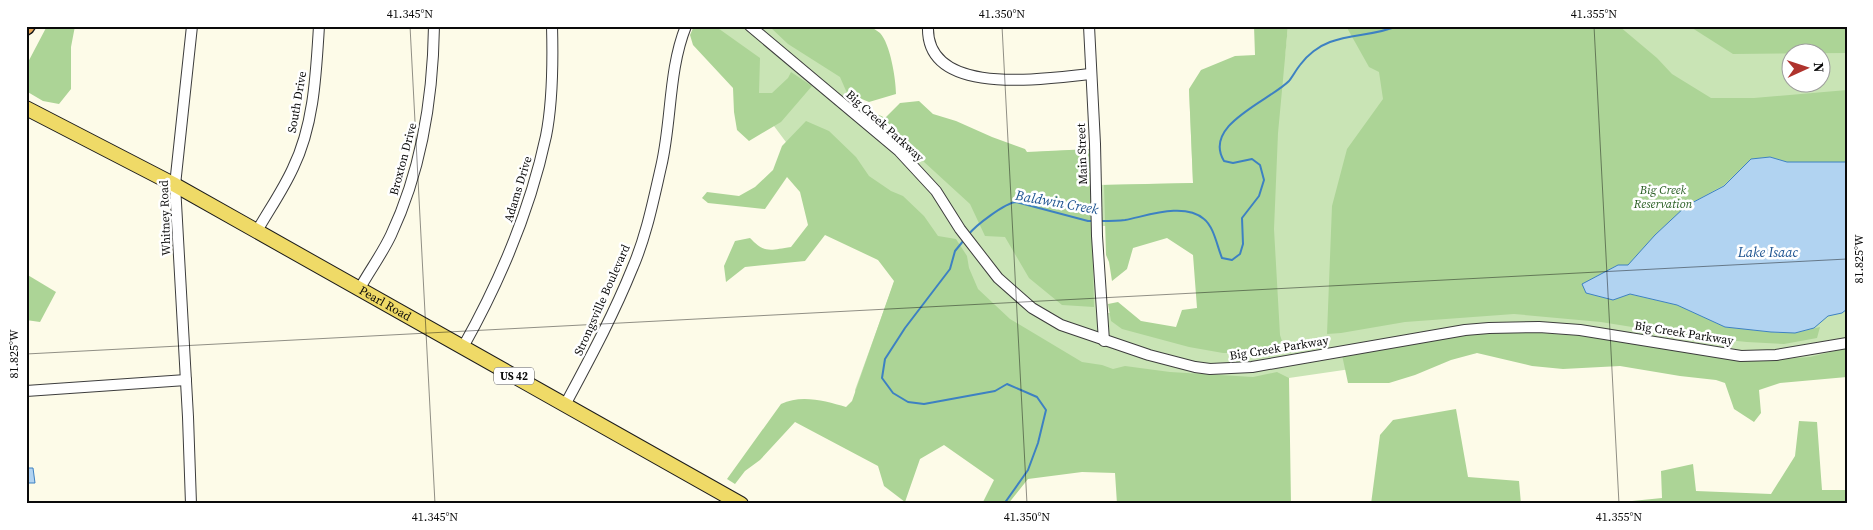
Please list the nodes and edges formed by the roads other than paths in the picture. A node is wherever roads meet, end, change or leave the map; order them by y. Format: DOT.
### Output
graph roads {
  1 [pos="192,26"];
  2 [pos="318,26"];
  3 [pos="434,26"];
  4 [pos="552,26"];
  5 [pos="686,26"];
  6 [pos="750,26"];
  7 [pos="928,26"];
  8 [pos="1089,26"];
  9 [pos="1091,74"];
  10 [pos="26,108"];
  11 [pos="175,185"];
  12 [pos="257,231"];
  13 [pos="360,288"];
  14 [pos="1104,341"];
  15 [pos="1847,342"];
  16 [pos="463,347"];
  17 [pos="186,380"];
  18 [pos="26,391"];
  19 [pos="565,405"];
  20 [pos="191,504"];
  21 [pos="741,504"];
  1 -- 11 [label="street, Whitney Road"];
  2 -- 12 [label="street, South Drive"];
  3 -- 13 [label="street, Broxton Drive"];
  4 -- 16 [label="street, Adams Drive"];
  5 -- 19 [label="street, Strongsville Boulevard"];
  6 -- 14 [label="street, Big Creek Parkway"];
  7 -- 9 [label="street"];
  8 -- 9 [label="street, Main Street"];
  9 -- 14 [label="street, Main Street"];
  10 -- 11 [label="main road, Pearl Road / US 42"];
  11 -- 12 [label="main road, Pearl Road / US 42"];
  11 -- 17 [label="street, Whitney Road"];
  12 -- 13 [label="main road, Pearl Road / US 42"];
  13 -- 16 [label="main road, Pearl Road / US 42"];
  14 -- 15 [label="street, Big Creek Parkway"];
  16 -- 19 [label="main road, Pearl Road / US 42"];
  17 -- 18 [label="street"];
  17 -- 20 [label="street, Whitney Road"];
  19 -- 21 [label="main road, Pearl Road / US 42"];
}
